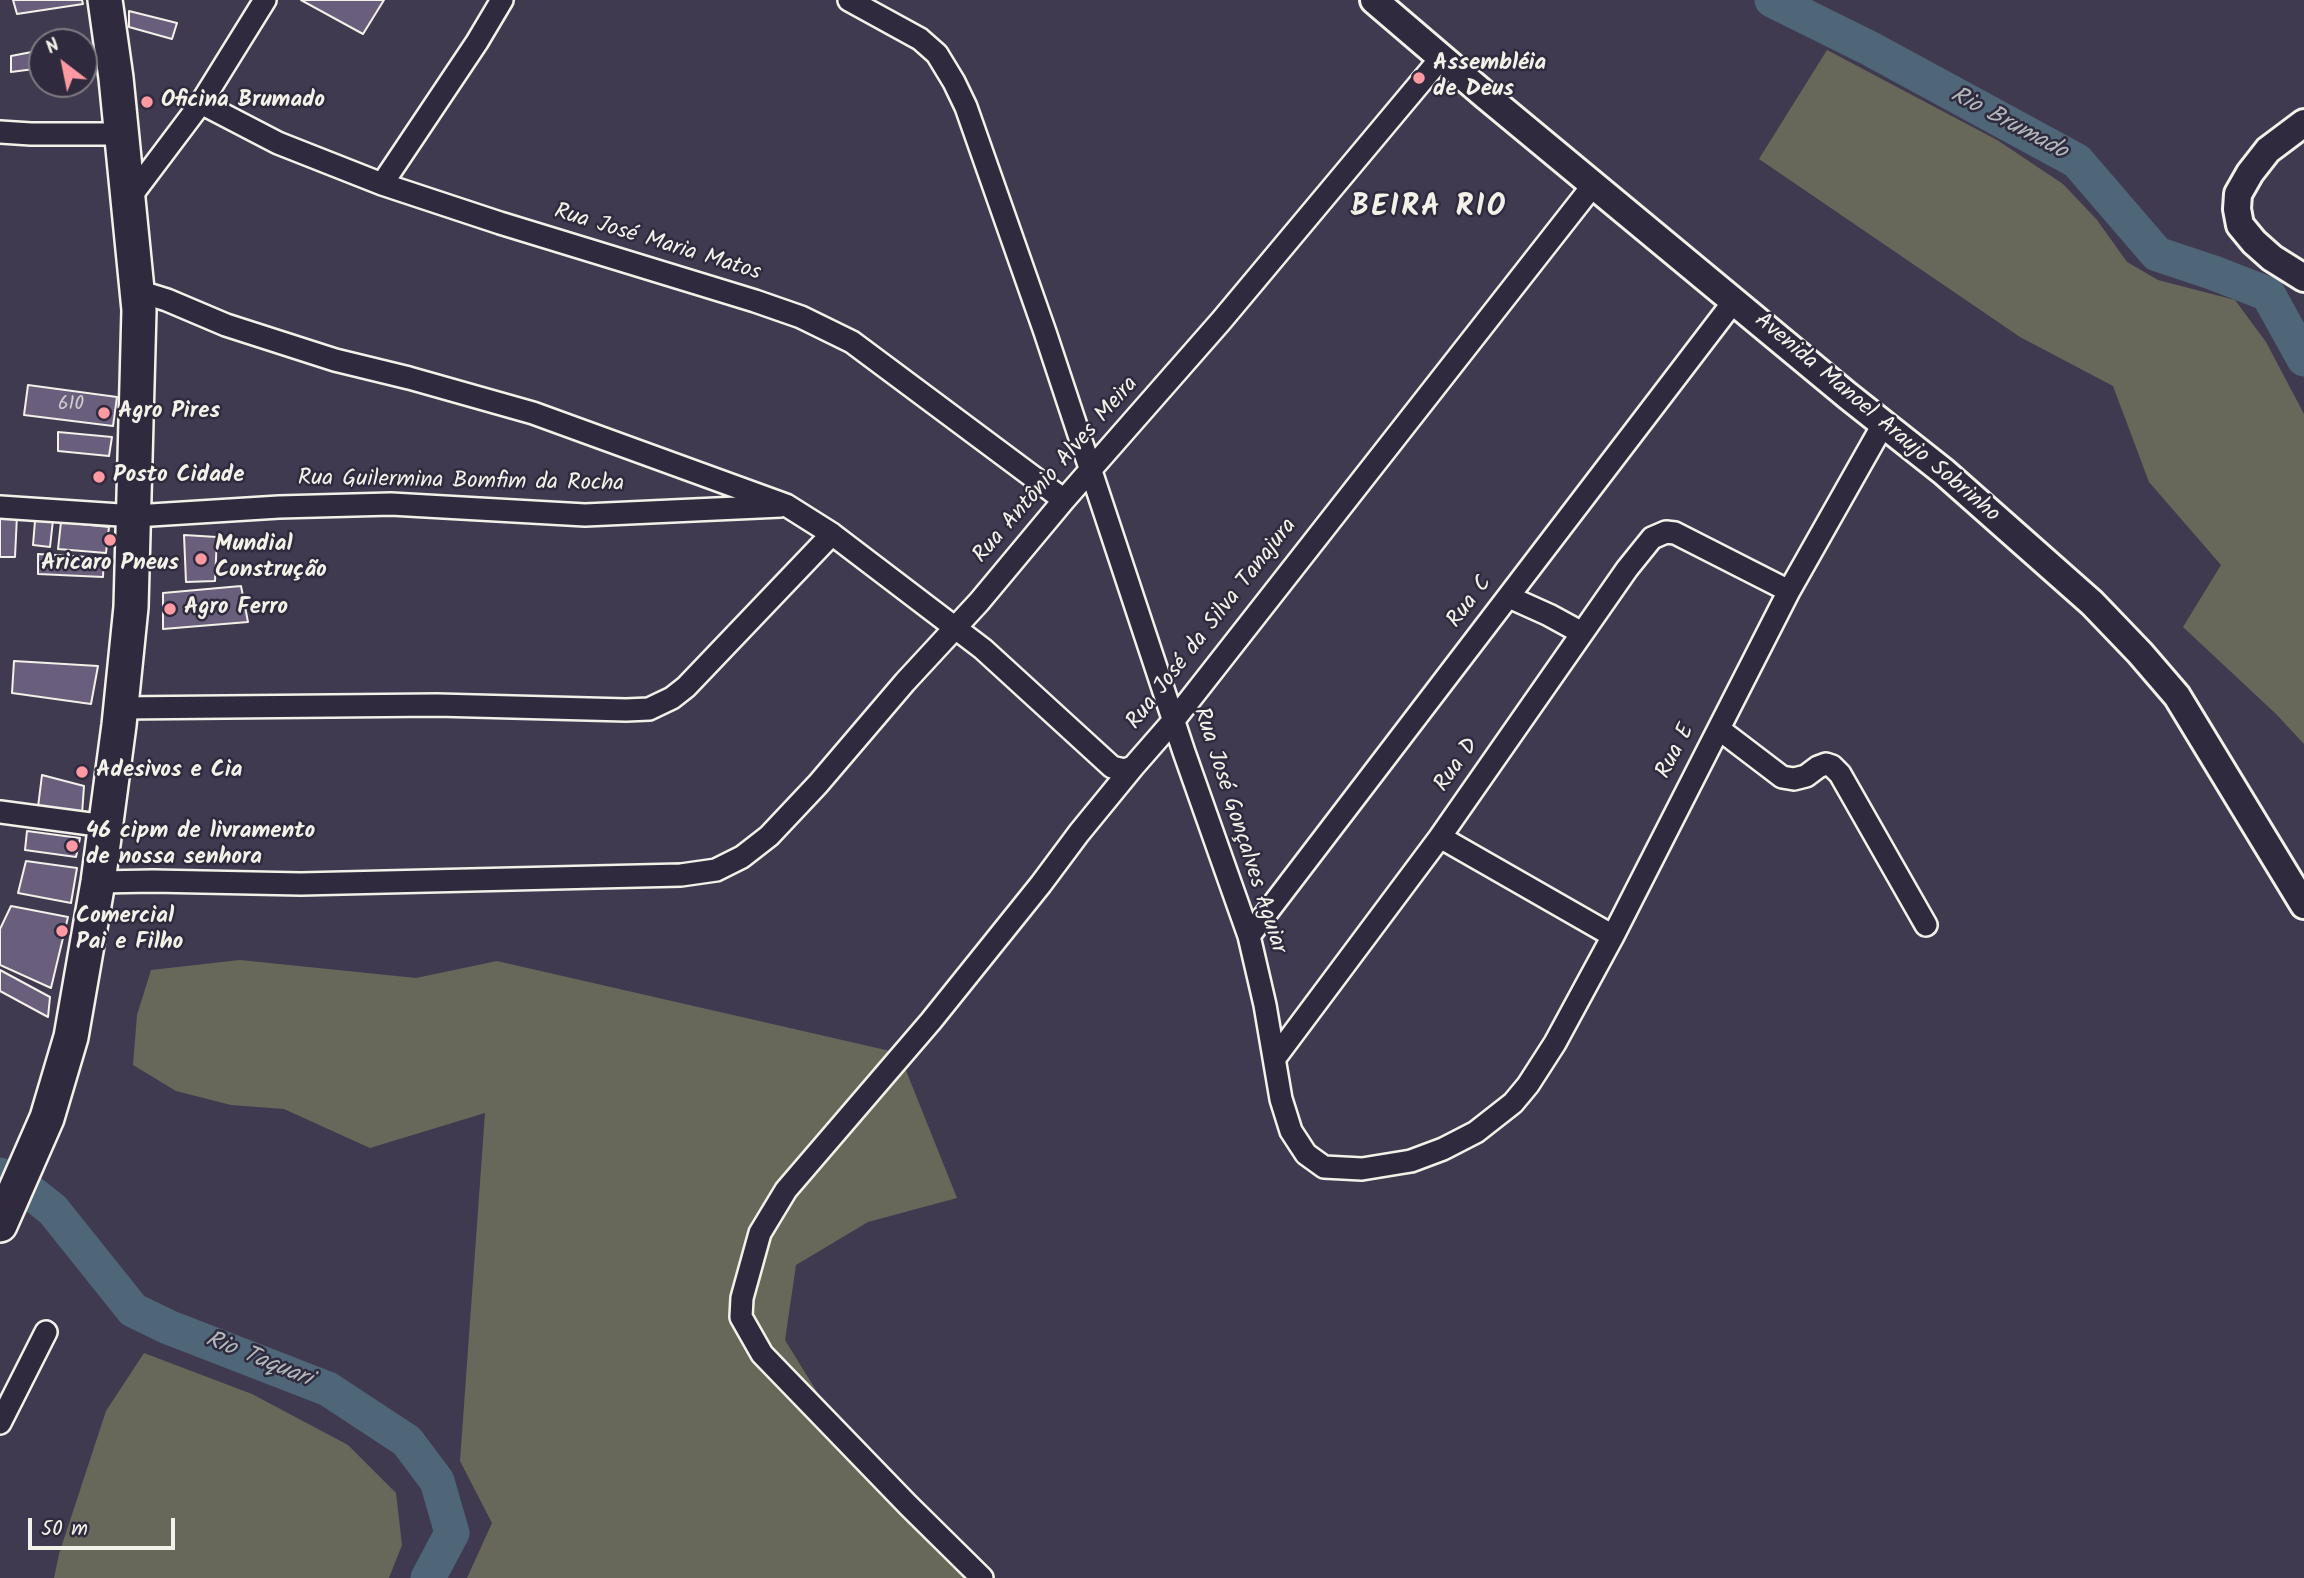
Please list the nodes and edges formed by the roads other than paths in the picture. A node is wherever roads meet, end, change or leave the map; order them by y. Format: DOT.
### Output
graph roads {
  1 [pos="105,0"];
  2 [pos="265,0"];
  3 [pos="502,0"];
  4 [pos="849,0"];
  5 [pos="1374,0"];
  6 [pos="1441,58"];
  7 [pos="201,103"];
  8 [pos="2304,123"];
  9 [pos="0,132"];
  10 [pos="120,134"];
  11 [pos="382,184"];
  12 [pos="1594,184"];
  13 [pos="128,200"];
  14 [pos="2304,278"];
  15 [pos="138,291"];
  16 [pos="1734,301"];
  17 [pos="1884,423"];
  18 [pos="1092,469"];
  19 [pos="1064,500"];
  20 [pos="786,505"];
  21 [pos="0,507"];
  22 [pos="135,516"];
  23 [pos="832,534"];
  24 [pos="1789,591"];
  25 [pos="1509,597"];
  26 [pos="956,627"];
  27 [pos="1582,634"];
  28 [pos="120,708"];
  29 [pos="1174,720"];
  30 [pos="1718,729"];
  31 [pos="1133,767"];
  32 [pos="0,812"];
  33 [pos="104,826"];
  34 [pos="1440,837"];
  35 [pos="98,882"];
  36 [pos="2304,905"];
  37 [pos="1926,925"];
  38 [pos="1249,936"];
  39 [pos="1613,936"];
  40 [pos="1275,1058"];
  41 [pos="1513,1103"];
  42 [pos="0,1225"];
  43 [pos="46,1332"];
  44 [pos="0,1423"];
  45 [pos="982,1578"];
  1 -- 10 [label="main road"];
  2 -- 7 [label="street"];
  3 -- 11 [label="street"];
  4 -- 18 [label="street, Rua José Gonçalves Aguiar"];
  5 -- 6 [label="street, Avenida Manoel Araujo Sobrinho"];
  6 -- 12 [label="street, Avenida Manoel Araujo Sobrinho"];
  6 -- 18 [label="street, Rua Antônio Alves Meira"];
  7 -- 11 [label="street, Rua José Maria Matos"];
  7 -- 13 [label="street"];
  8 -- 14 [label="street"];
  9 -- 10 [label="street"];
  10 -- 13 [label="main road"];
  11 -- 19 [label="street, Rua José Maria Matos"];
  12 -- 16 [label="street, Avenida Manoel Araujo Sobrinho"];
  12 -- 29 [label="street, Rua José da Silva Tanajura"];
  13 -- 15 [label="main road"];
  15 -- 20 [label="street"];
  15 -- 22 [label="main road"];
  16 -- 17 [label="street, Avenida Manoel Araujo Sobrinho"];
  16 -- 25 [label="street, Rua C"];
  17 -- 24 [label="street, Rua E"];
  17 -- 36 [label="street, Avenida Manoel Araujo Sobrinho"];
  18 -- 19 [label="street, Rua Antônio Alves Meira"];
  18 -- 29 [label="street, Rua José Gonçalves Aguiar"];
  19 -- 26 [label="street, Rua Antônio Alves Meira"];
  20 -- 22 [label="street, Rua Guilermina Bomfim da Rocha"];
  20 -- 23 [label="street"];
  21 -- 22 [label="street, Rua Guilermina Bomfim da Rocha"];
  22 -- 28 [label="main road"];
  23 -- 26 [label="street"];
  23 -- 28 [label="street"];
  24 -- 27 [label="street, Rua D"];
  24 -- 30 [label="street, Rua E"];
  25 -- 27 [label="street"];
  25 -- 38 [label="street, Rua C"];
  26 -- 31 [label="street"];
  26 -- 35 [label="street, Rua Antônio Alves Meira"];
  27 -- 34 [label="street, Rua D"];
  28 -- 33 [label="main road"];
  29 -- 31 [label="street, Rua José da Silva Tanajura"];
  29 -- 38 [label="street, Rua José Gonçalves Aguiar"];
  30 -- 37 [label="street"];
  30 -- 39 [label="street, Rua E"];
  31 -- 45 [label="street, Rua José da Silva Tanajura"];
  32 -- 33 [label="street"];
  33 -- 35 [label="main road"];
  34 -- 39 [label="street"];
  34 -- 40 [label="street, Rua D"];
  35 -- 42 [label="main road"];
  38 -- 40 [label="street, Rua José Gonçalves Aguiar"];
  39 -- 41 [label="street, Rua E"];
  40 -- 41 [label="street, Rua José Gonçalves Aguiar"];
  43 -- 44 [label="street"];
}
